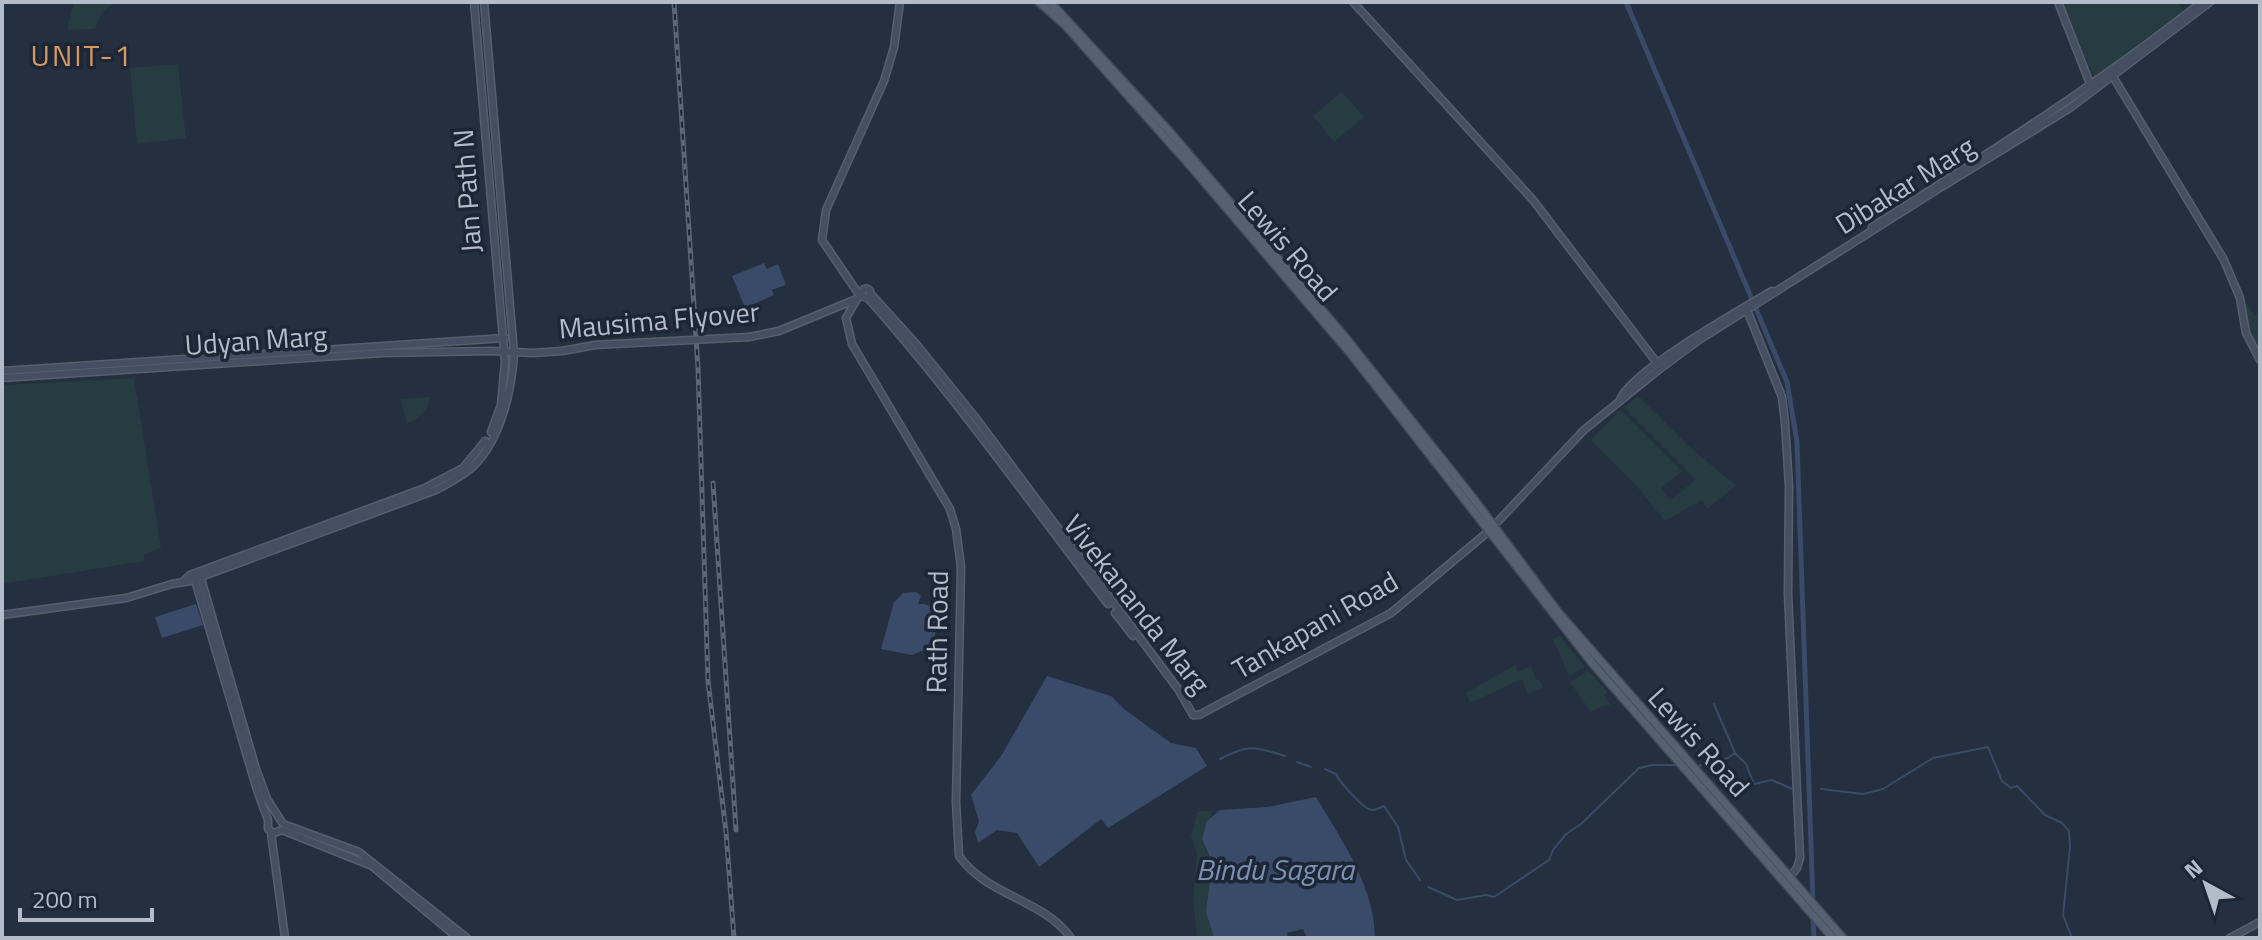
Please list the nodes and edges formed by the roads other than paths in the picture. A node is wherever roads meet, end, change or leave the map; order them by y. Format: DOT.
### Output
graph roads {
  1 [pos="474,2"];
  2 [pos="484,2"];
  3 [pos="900,2"];
  4 [pos="1039,2"];
  5 [pos="1050,2"];
  6 [pos="1353,2"];
  7 [pos="2058,2"];
  8 [pos="2202,2"];
  9 [pos="2210,2"];
  10 [pos="2112,74"];
  11 [pos="2091,86"];
  12 [pos="1878,226"];
  13 [pos="863,296"];
  14 [pos="1748,308"];
  15 [pos="512,338"];
  16 [pos="503,339"];
  17 [pos="504,352"];
  18 [pos="514,353"];
  19 [pos="2260,360"];
  20 [pos="1657,363"];
  21 [pos="118,368"];
  22 [pos="2,371"];
  23 [pos="2,378"];
  24 [pos="1620,400"];
  25 [pos="1494,532"];
  26 [pos="197,576"];
  27 [pos="2,615"];
  28 [pos="228,684"];
  29 [pos="1193,715"];
  30 [pos="1730,813"];
  31 [pos="276,817"];
  32 [pos="268,820"];
  33 [pos="283,827"];
  34 [pos="271,833"];
  35 [pos="1790,877"];
  36 [pos="1803,898"];
  37 [pos="431,912"];
  38 [pos="1820,917"];
  39 [pos="2260,922"];
  40 [pos="285,938"];
  41 [pos="458,938"];
  42 [pos="467,938"];
  43 [pos="1071,938"];
  44 [pos="1833,938"];
  45 [pos="1843,938"];
  46 [pos="2230,938"];
  1 -- 16 [label="street, Jan Path N"];
  2 -- 15 [label="street"];
  3 -- 13 [label="street, Vivekananda Marg"];
  4 -- 25 [label="main road, Lewis Road"];
  5 -- 25 [label="main road, Lewis Road"];
  6 -- 20 [label="street"];
  7 -- 11 [label="street"];
  8 -- 10 [label="street, Dibakar Marg"];
  9 -- 10 [label="street, Dibakar Marg"];
  10 -- 11 [label="street, Dibakar Marg"];
  10 -- 12 [label="street, Dibakar Marg"];
  10 -- 19 [label="street"];
  11 -- 12 [label="street, Dibakar Marg"];
  12 -- 14 [label="street, Dibakar Marg"];
  13 -- 18 [label="street, Mausima Flyover, bridge"];
  13 -- 29 [label="street, Vivekananda Marg"];
  13 -- 43 [label="street, Rath Road"];
  14 -- 20 [label="street, Dibakar Marg"];
  14 -- 24 [label="street, Dibakar Marg"];
  14 -- 35 [label="street"];
  15 -- 16 [label="street, Udyan Marg"];
  15 -- 18 [label="street"];
  16 -- 17 [label="street, Jan Path N"];
  16 -- 21 [label="street, Udyan Marg"];
  17 -- 18 [label="street, Udyan Marg"];
  17 -- 21 [label="street, Udyan Marg"];
  17 -- 26 [label="street, Jan Path N"];
  18 -- 26 [label="street"];
  20 -- 24 [label="street, Dibakar Marg"];
  21 -- 22 [label="street, Udyan Marg"];
  21 -- 23 [label="street, Udyan Marg"];
  24 -- 25 [label="street, Dibakar Marg"];
  25 -- 29 [label="street, Tankapani Road"];
  25 -- 30 [label="main road, Lewis Road"];
  26 -- 27 [label="street"];
  26 -- 28 [label="street"];
  28 -- 31 [label="street"];
  28 -- 32 [label="street"];
  30 -- 35 [label="main road, Lewis Road"];
  30 -- 36 [label="main road, Lewis Road"];
  31 -- 32 [label="street"];
  31 -- 33 [label="street"];
  32 -- 34 [label="street"];
  33 -- 34 [label="street"];
  33 -- 37 [label="street"];
  34 -- 40 [label="street"];
  35 -- 36 [label="main road, Lewis Road"];
  36 -- 38 [label="main road, Lewis Road"];
  37 -- 41 [label="street"];
  37 -- 42 [label="street"];
  38 -- 44 [label="main road, Lewis Road"];
  38 -- 45 [label="main road, Lewis Road"];
  39 -- 46 [label="street"];
}
